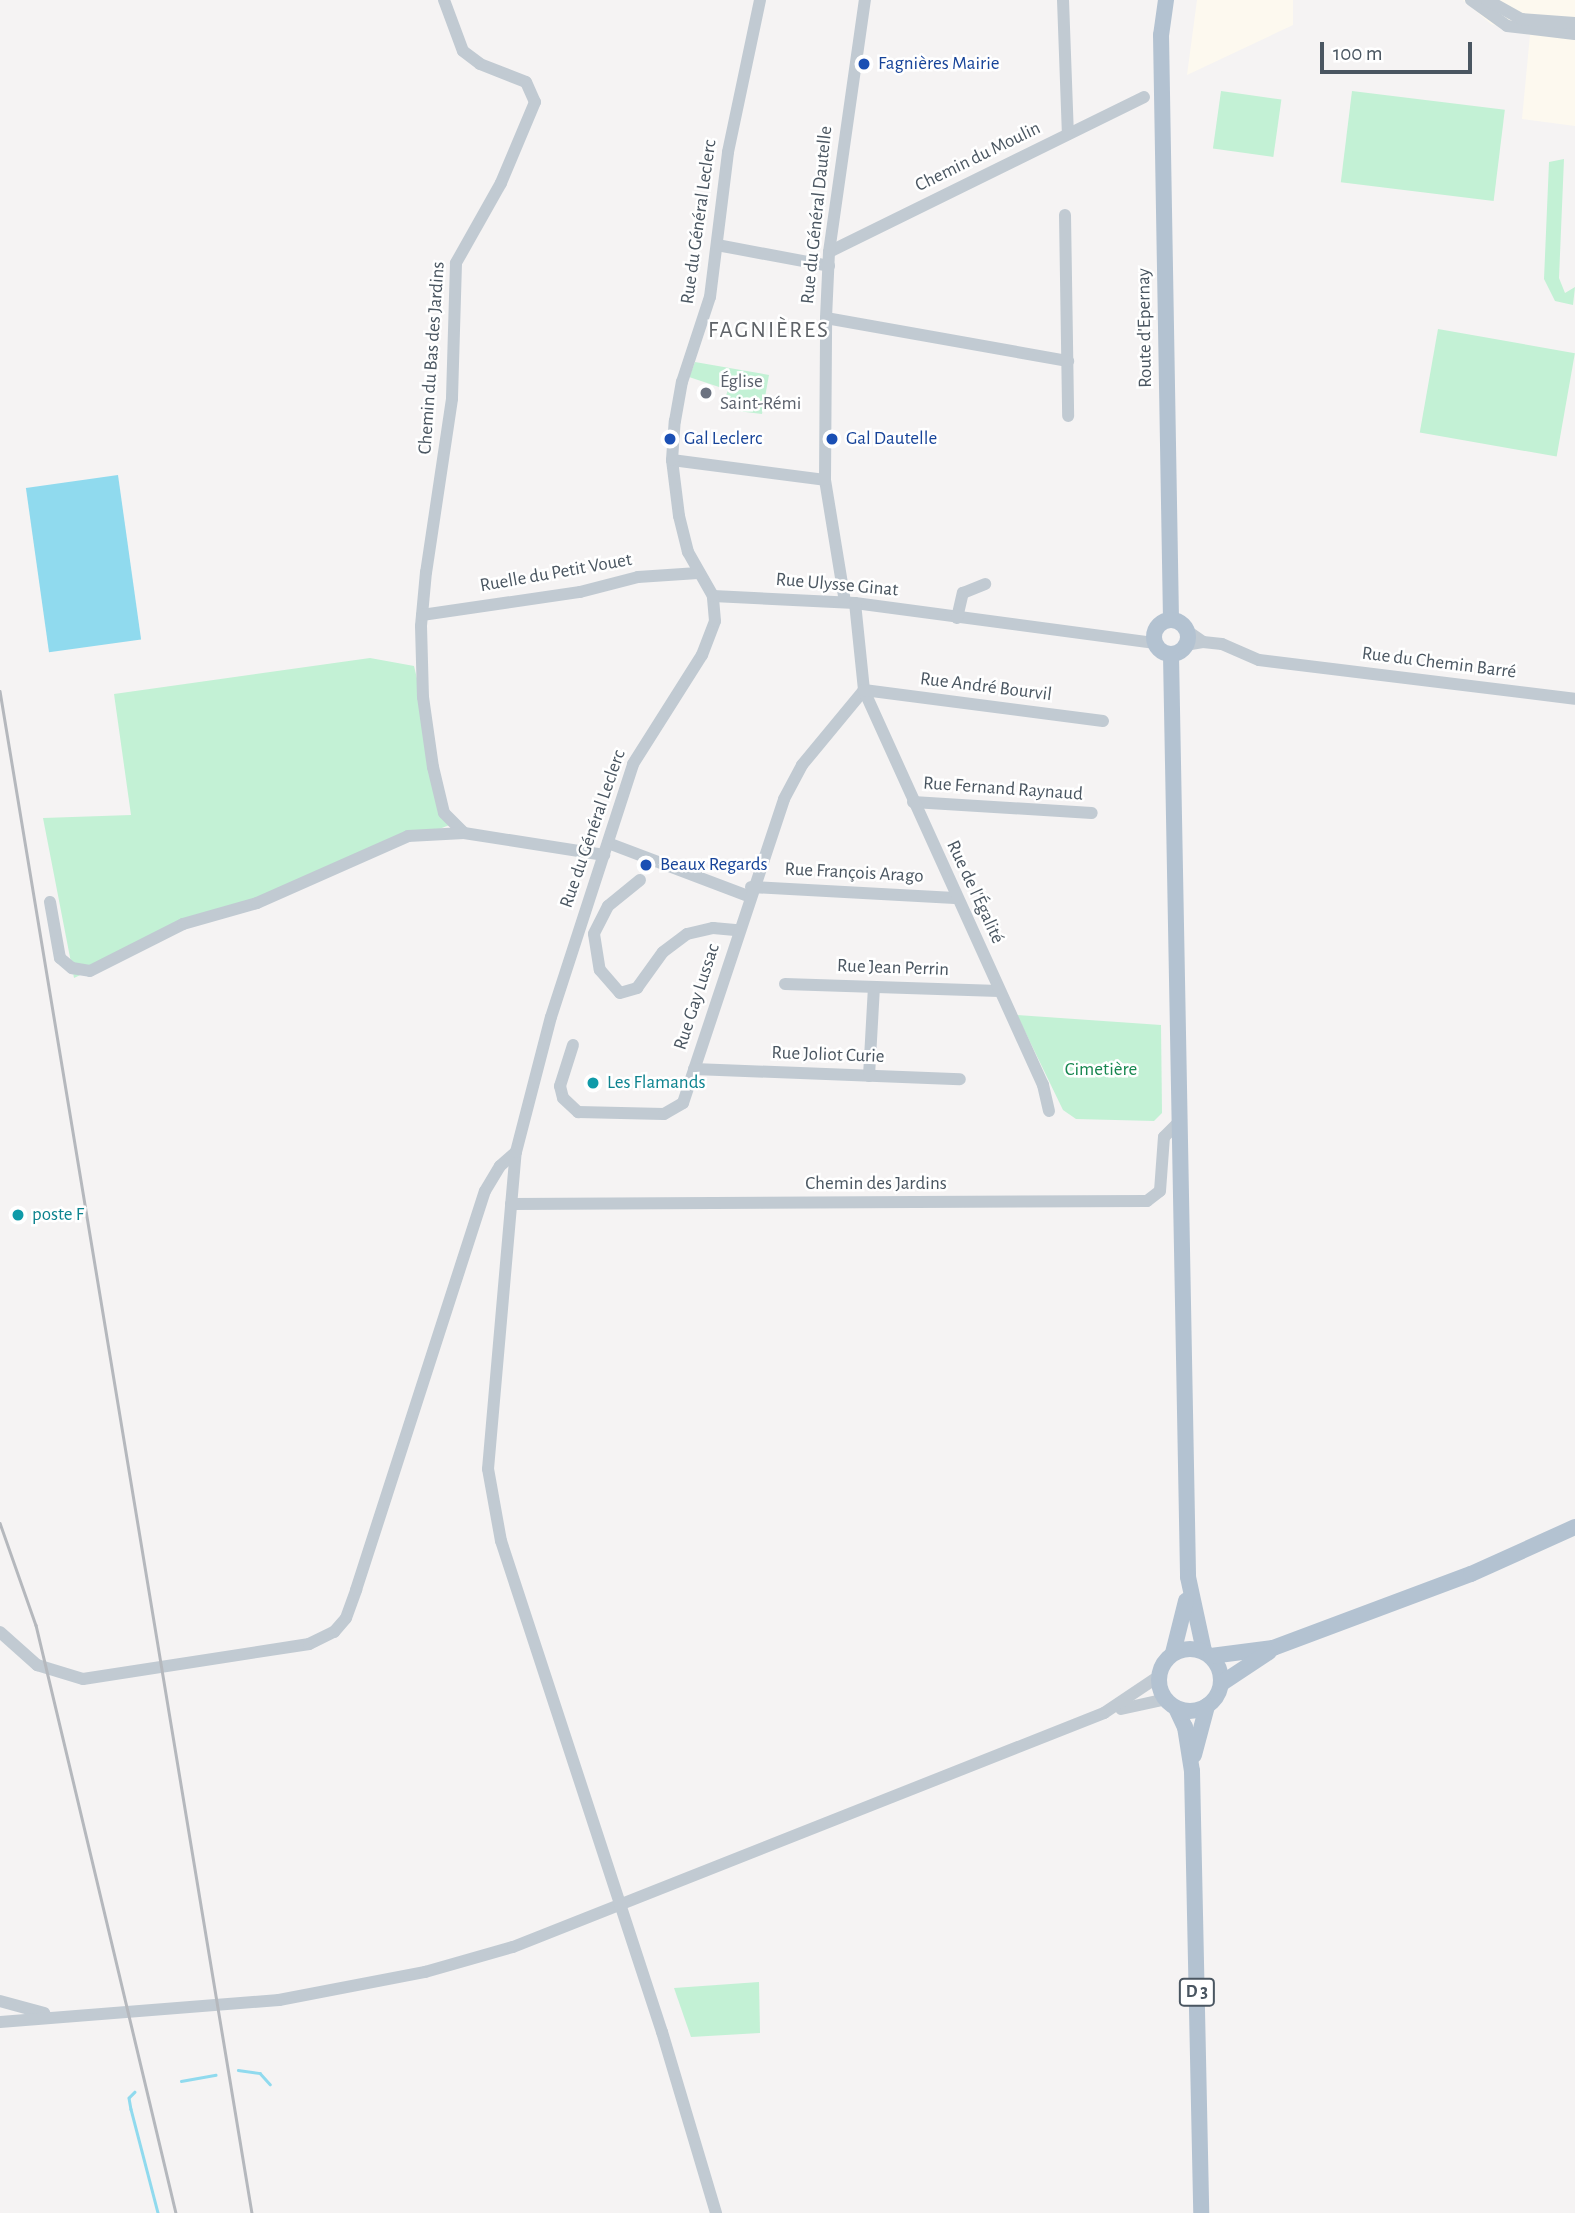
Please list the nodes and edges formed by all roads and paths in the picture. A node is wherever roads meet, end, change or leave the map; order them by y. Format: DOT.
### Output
graph roads {
  1 [pos="444,0"];
  2 [pos="760,0"];
  3 [pos="865,0"];
  4 [pos="1063,0"];
  5 [pos="1156,0"];
  6 [pos="1166,0"];
  7 [pos="1471,0"];
  8 [pos="1487,0"];
  9 [pos="1575,23"];
  10 [pos="1575,34"];
  11 [pos="1161,35"];
  12 [pos="1144,97"];
  13 [pos="1068,134"];
  14 [pos="1065,215"];
  15 [pos="718,245"];
  16 [pos="829,252"];
  17 [pos="829,266"];
  18 [pos="827,318"];
  19 [pos="1068,361"];
  20 [pos="1068,416"];
  21 [pos="672,460"];
  22 [pos="825,480"];
  23 [pos="698,573"];
  24 [pos="985,584"];
  25 [pos="713,596"];
  26 [pos="850,603"];
  27 [pos="422,615"];
  28 [pos="957,618"];
  29 [pos="1171,620"];
  30 [pos="1185,637"];
  31 [pos="1155,643"];
  32 [pos="1171,655"];
  33 [pos="864,690"];
  34 [pos="1575,699"];
  35 [pos="1103,721"];
  36 [pos="913,802"];
  37 [pos="1092,813"];
  38 [pos="464,833"];
  39 [pos="606,849"];
  40 [pos="640,880"];
  41 [pos="750,891"];
  42 [pos="955,898"];
  43 [pos="50,902"];
  44 [pos="738,930"];
  45 [pos="785,984"];
  46 [pos="874,987"];
  47 [pos="999,991"];
  48 [pos="573,1045"];
  49 [pos="694,1069"];
  50 [pos="869,1076"];
  51 [pos="960,1079"];
  52 [pos="1049,1111"];
  53 [pos="1180,1121"];
  54 [pos="516,1152"];
  55 [pos="511,1204"];
  56 [pos="1575,1527"];
  57 [pos="1188,1577"];
  58 [pos="0,1632"];
  59 [pos="1273,1648"];
  60 [pos="1173,1653"];
  61 [pos="1207,1653"];
  62 [pos="1159,1676"];
  63 [pos="1222,1683"];
  64 [pos="1171,1703"];
  65 [pos="1208,1706"];
  66 [pos="1104,1713"];
  67 [pos="1192,1771"];
  68 [pos="0,2001"];
  69 [pos="51,2014"];
  70 [pos="0,2022"];
  71 [pos="714,2210"];
  72 [pos="1201,2213"];
  1 -- 27 [label="street, Chemin du Bas des Jardins"];
  2 -- 15 [label="street, Rue du Général Leclerc"];
  3 -- 16 [label="street, Rue du Général Dautelle"];
  4 -- 13 [label="street"];
  5 -- 11 [label="main road, Route d'Epernay"];
  6 -- 11 [label="main road, Route d'Epernay"];
  7 -- 10 [label="street"];
  8 -- 9 [label="street"];
  11 -- 29 [label="main road, Route d'Epernay"];
  12 -- 13 [label="street, Chemin du Moulin"];
  13 -- 16 [label="street, Chemin du Moulin"];
  14 -- 19 [label="street"];
  15 -- 17 [label="street"];
  15 -- 21 [label="street, Rue du Général Leclerc"];
  16 -- 17 [label="street, Rue du Général Dautelle"];
  17 -- 18 [label="street, Rue du Général Dautelle"];
  18 -- 19 [label="street"];
  18 -- 22 [label="street, Rue du Général Dautelle"];
  19 -- 20 [label="street"];
  21 -- 22 [label="street"];
  21 -- 23 [label="street, Rue du Général Leclerc"];
  22 -- 26 [label="street, Rue du Général Dautelle"];
  23 -- 25 [label="street, Rue du Général Leclerc"];
  23 -- 27 [label="street, Ruelle du Petit Vouet"];
  24 -- 28 [label="street"];
  25 -- 26 [label="street, Rue Ulysse Ginat"];
  25 -- 39 [label="street, Rue du Général Leclerc"];
  26 -- 28 [label="street, Rue Ulysse Ginat"];
  26 -- 33 [label="street, Rue du Général Dautelle"];
  27 -- 38 [label="street, Chemin du Bas des Jardins"];
  28 -- 31 [label="street, Rue Ulysse Ginat"];
  29 -- 30 [label="main road"];
  29 -- 31 [label="main road"];
  30 -- 32 [label="main road"];
  30 -- 34 [label="street, Rue du Chemin Barré"];
  31 -- 32 [label="main road"];
  32 -- 53 [label="main road"];
  33 -- 35 [label="street, Rue André Bourvil"];
  33 -- 36 [label="street, Rue de l'Égalité"];
  33 -- 41 [label="street"];
  36 -- 37 [label="street, Rue Fernand Raynaud"];
  36 -- 42 [label="street, Rue de l'Égalité"];
  38 -- 39 [label="street, Rue François Arago"];
  38 -- 43 [label="street, Rue François Arago"];
  39 -- 41 [label="street, Rue François Arago"];
  39 -- 54 [label="street, Rue du Général Leclerc"];
  40 -- 44 [label="street"];
  41 -- 42 [label="street, Rue François Arago"];
  41 -- 44 [label="street, Rue Gay Lussac"];
  42 -- 47 [label="street, Rue de l'Égalité"];
  44 -- 49 [label="street, Rue Gay Lussac"];
  45 -- 46 [label="street, Rue Jean Perrin"];
  46 -- 47 [label="street, Rue Jean Perrin"];
  46 -- 50 [label="street"];
  47 -- 52 [label="street, Rue de l'Égalité"];
  48 -- 49 [label="street, Rue Gay Lussac"];
  49 -- 50 [label="street, Rue Joliot Curie"];
  50 -- 51 [label="street, Rue Joliot Curie"];
  53 -- 55 [label="street, Chemin des Jardins"];
  53 -- 57 [label="main road"];
  54 -- 55 [label="street, Rue du Général Leclerc"];
  54 -- 58 [label="street"];
  55 -- 71 [label="street, Rue du Général Leclerc"];
  56 -- 59 [label="main road"];
  57 -- 60 [label="main road"];
  57 -- 61 [label="main road"];
  59 -- 61 [label="main road"];
  59 -- 63 [label="main road"];
  60 -- 61 [label="main road"];
  60 -- 62 [label="main road"];
  61 -- 63 [label="main road"];
  62 -- 64 [label="main road"];
  62 -- 66 [label="street"];
  63 -- 65 [label="main road"];
  64 -- 65 [label="main road"];
  64 -- 66 [label="street"];
  64 -- 67 [label="main road, D 3"];
  65 -- 67 [label="main road, D 3"];
  66 -- 69 [label="street"];
  67 -- 72 [label="main road, D 3"];
  68 -- 69 [label="street"];
  69 -- 70 [label="street"];
}
